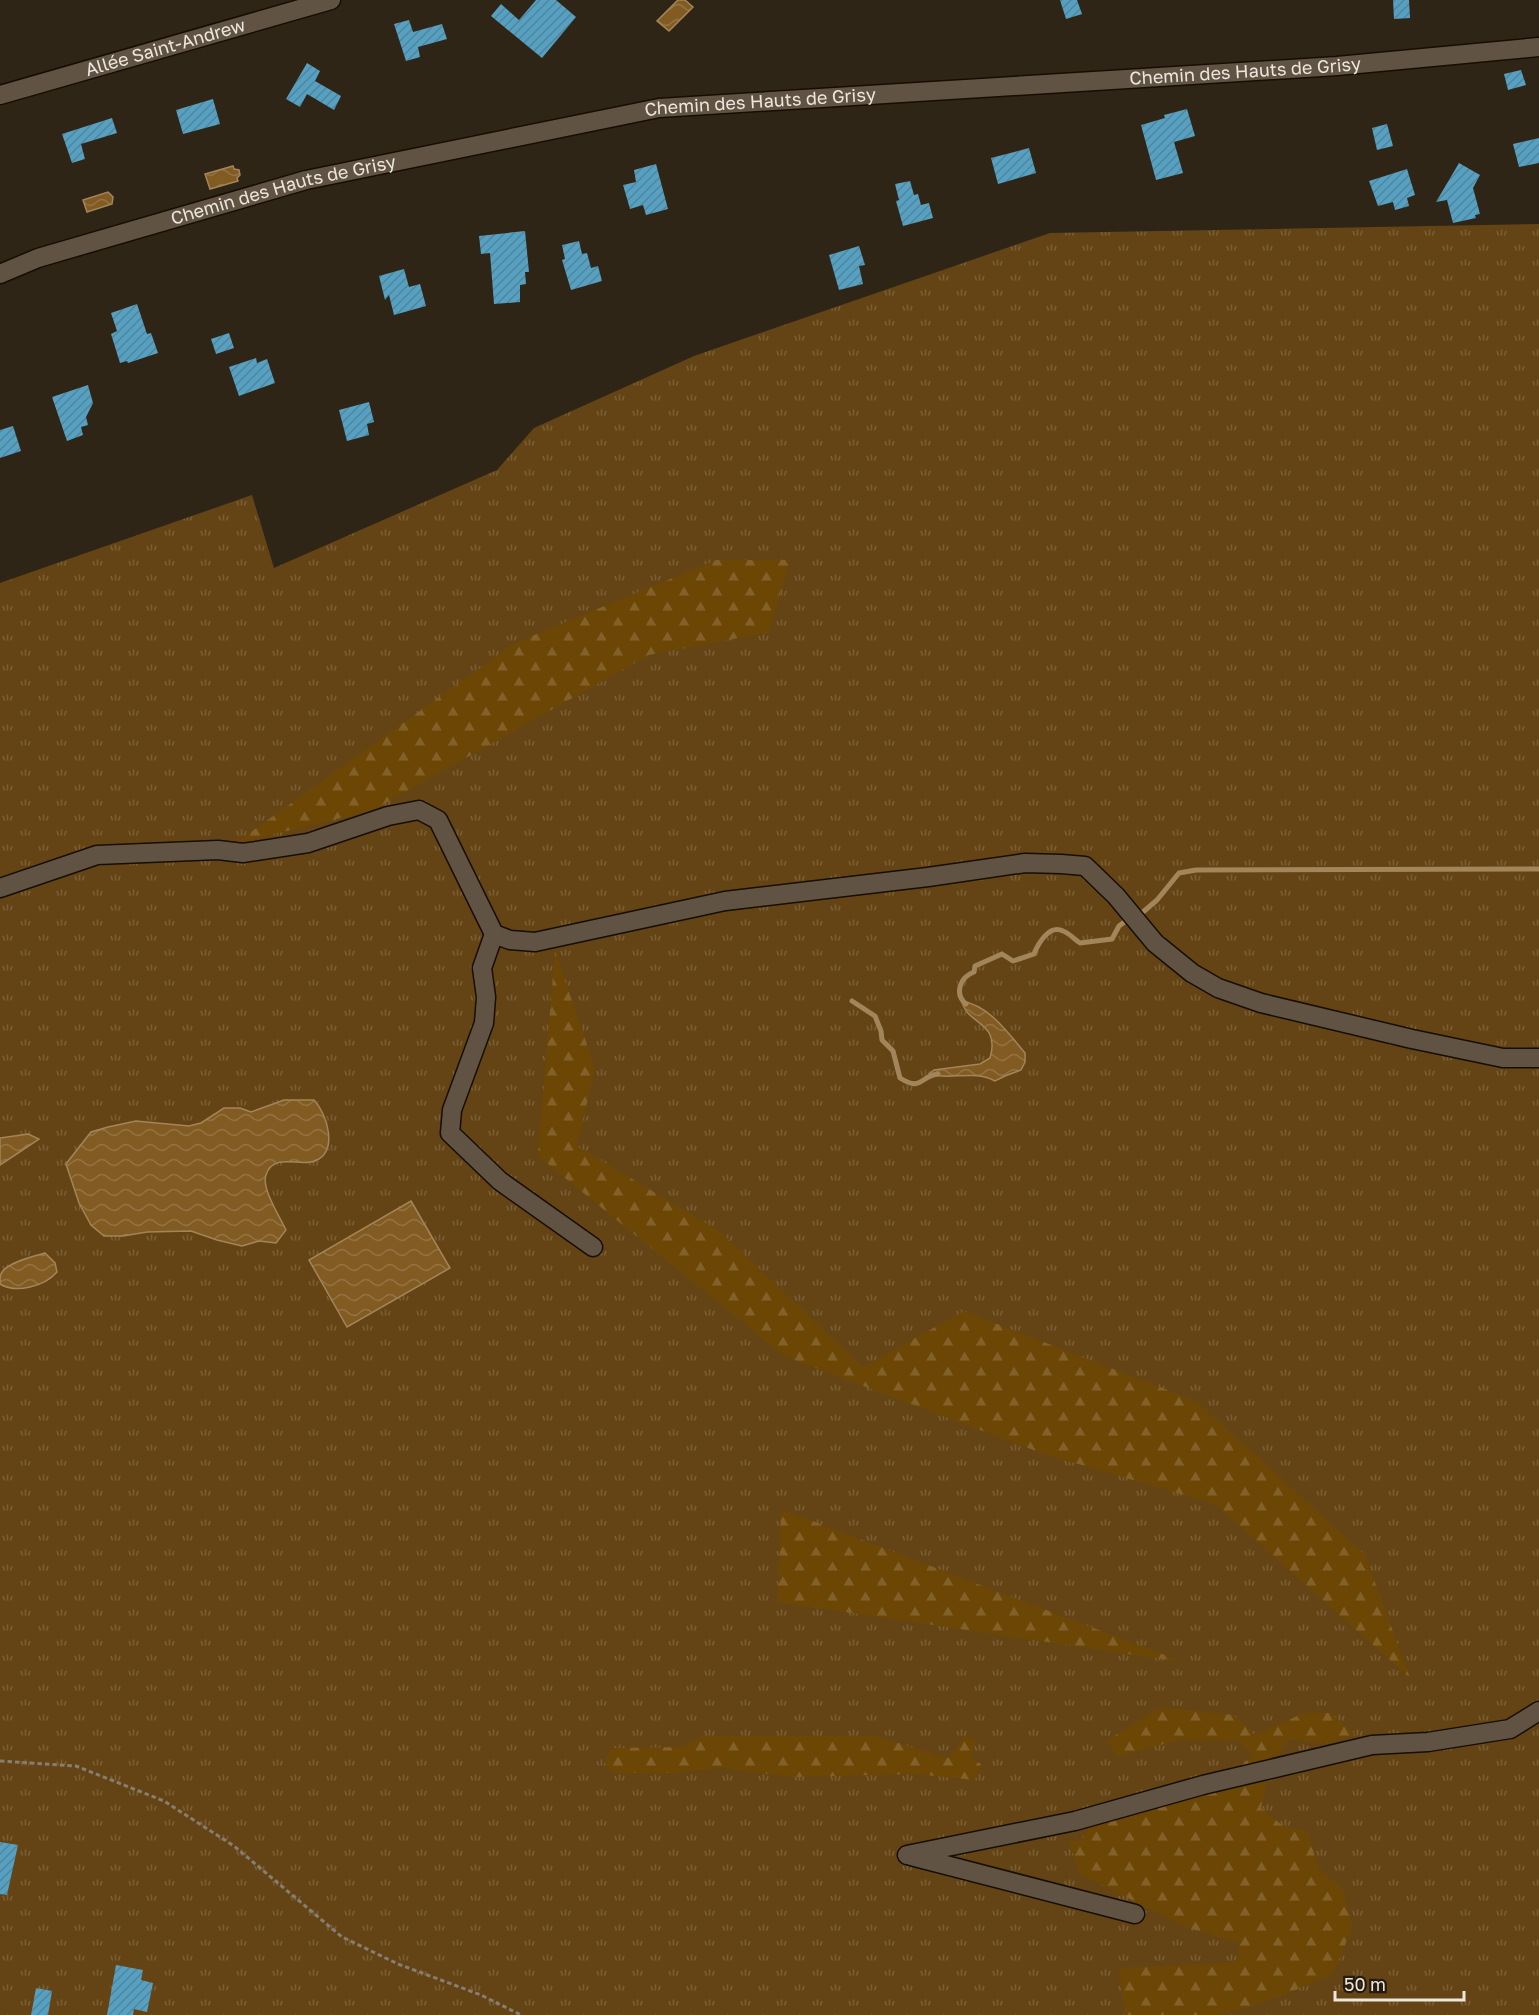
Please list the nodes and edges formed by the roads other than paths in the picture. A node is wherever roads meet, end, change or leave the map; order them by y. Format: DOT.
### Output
graph roads {
  1 [pos="331,0"];
  2 [pos="1539,47"];
  3 [pos="0,95"];
  4 [pos="0,274"];
  5 [pos="0,888"];
  6 [pos="494,934"];
  7 [pos="1539,1058"];
  8 [pos="593,1246"];
  9 [pos="1539,1711"];
  10 [pos="1135,1914"];
  1 -- 3 [label="street, Allée Saint-Andrew"];
  2 -- 4 [label="street, Chemin des Hauts de Grisy"];
  5 -- 6 [label="street"];
  6 -- 7 [label="street"];
  6 -- 8 [label="street"];
  9 -- 10 [label="street"];
}
